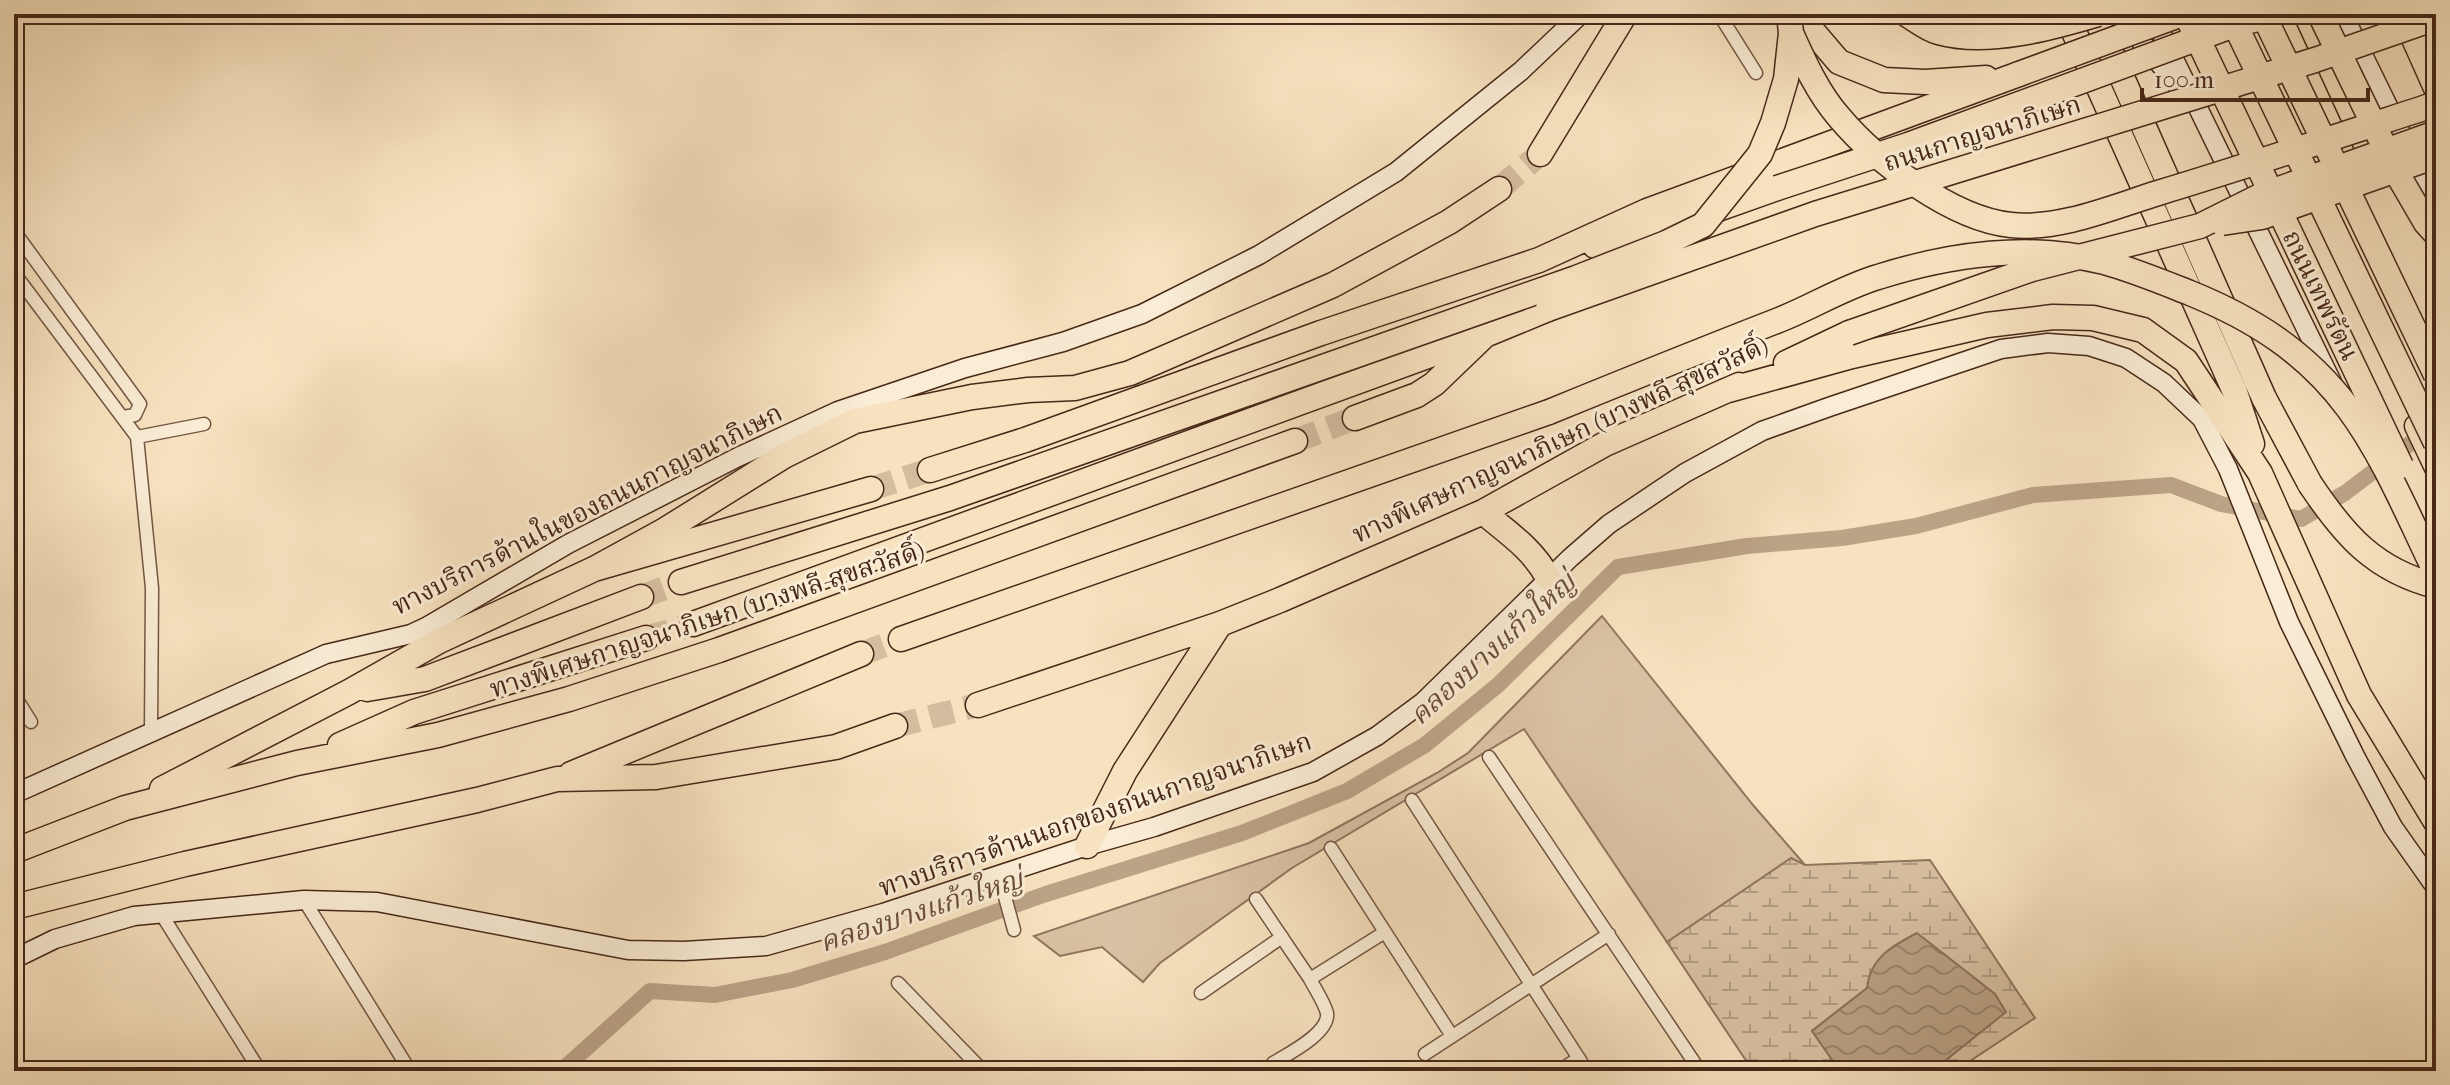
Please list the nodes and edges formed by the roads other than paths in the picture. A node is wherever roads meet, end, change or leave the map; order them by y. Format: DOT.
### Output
graph roads {
  1 [pos="1581,14"];
  2 [pos="1719,14"];
  3 [pos="1906,14"];
  4 [pos="2066,14"];
  5 [pos="2096,14"];
  6 [pos="2118,14"];
  7 [pos="2152,14"];
  8 [pos="2184,14"];
  9 [pos="2220,14"];
  10 [pos="2230,14"];
  11 [pos="2263,14"];
  12 [pos="2278,14"];
  13 [pos="2320,14"];
  14 [pos="2343,14"];
  15 [pos="2403,14"];
  16 [pos="1625,15"];
  17 [pos="2436,18"];
  18 [pos="1792,20"];
  19 [pos="1756,73"];
  20 [pos="2019,74"];
  21 [pos="2436,88"];
  22 [pos="2436,104"];
  23 [pos="2195,106"];
  24 [pos="2436,133"];
  25 [pos="1540,154"];
  26 [pos="2436,156"];
  27 [pos="1772,177"];
  28 [pos="1499,189"];
  29 [pos="2436,204"];
  30 [pos="2200,226"];
  31 [pos="14,231"];
  32 [pos="2436,234"];
  33 [pos="14,273"];
  34 [pos="1485,335"];
  35 [pos="2436,353"];
  36 [pos="2436,375"];
  37 [pos="1725,391"];
  38 [pos="123,417"];
  39 [pos="1355,418"];
  40 [pos="204,424"];
  41 [pos="137,437"];
  42 [pos="1295,441"];
  43 [pos="2436,443"];
  44 [pos="2436,468"];
  45 [pos="930,470"];
  46 [pos="2260,473"];
  47 [pos="871,489"];
  48 [pos="1483,512"];
  49 [pos="2436,541"];
  50 [pos="594,569"];
  51 [pos="2436,573"];
  52 [pos="1548,578"];
  53 [pos="681,582"];
  54 [pos="2436,586"];
  55 [pos="641,597"];
  56 [pos="2436,601"];
  57 [pos="693,624"];
  58 [pos="1220,624"];
  59 [pos="646,638"];
  60 [pos="901,639"];
  61 [pos="861,654"];
  62 [pos="349,692"];
  63 [pos="14,695"];
  64 [pos="978,705"];
  65 [pos="31,722"];
  66 [pos="895,726"];
  67 [pos="151,731"];
  68 [pos="1489,757"];
  69 [pos="297,763"];
  70 [pos="557,779"];
  71 [pos="14,794"];
  72 [pos="1412,800"];
  73 [pos="125,808"];
  74 [pos="2436,822"];
  75 [pos="1087,846"];
  76 [pos="1331,848"];
  77 [pos="14,851"];
  78 [pos="999,875"];
  79 [pos="2436,888"];
  80 [pos="1256,899"];
  81 [pos="304,900"];
  82 [pos="14,907"];
  83 [pos="160,912"];
  84 [pos="1014,930"];
  85 [pos="1385,932"];
  86 [pos="1609,934"];
  87 [pos="1282,937"];
  88 [pos="14,959"];
  89 [pos="1310,979"];
  90 [pos="898,983"];
  91 [pos="1531,985"];
  92 [pos="1201,993"];
  93 [pos="1452,1036"];
  94 [pos="1425,1054"];
  95 [pos="1579,1058"];
  96 [pos="1273,1063"];
  97 [pos="260,1071"];
  98 [pos="410,1071"];
  99 [pos="983,1071"];
  100 [pos="1559,1071"];
  101 [pos="1587,1071"];
  102 [pos="1700,1071"];
  1 -- 67 [label="main road, ทางบริการด้านในของถนนกาญจนาภิเษก"];
  2 -- 19 [label="street"];
  3 -- 5 [label="highway, bridge"];
  4 -- 46 [label="highway"];
  5 -- 54 [label="highway, bridge"];
  6 -- 23 [label="main road"];
  7 -- 23 [label="main road, ถนนเทพรัตน"];
  8 -- 20 [label="highway, ถนนกาญจนาภิเษก, bridge"];
  8 -- 49 [label="highway, bridge"];
  9 -- 44 [label="highway, ถนนเทพรัตน"];
  10 -- 43 [label="highway, bridge"];
  11 -- 36 [label="highway, bridge"];
  12 -- 27 [label="highway, bridge"];
  12 -- 35 [label="highway"];
  13 -- 32 [label="highway, bridge"];
  14 -- 29 [label="main road"];
  15 -- 21 [label="highway"];
  16 -- 25 [label="highway"];
  17 -- 34 [label="highway, ถนนกาญจนาภิเษก, bridge"];
  18 -- 20 [label="highway"];
  18 -- 22 [label="highway, bridge"];
  18 -- 53 [label="highway, ทางพิเศษกาญจนาภิเษก (บางพลี-สุขสวัสดิ์), bridge"];
  20 -- 27 [label="highway, ถนนกาญจนาภิเษก"];
  23 -- 56 [label="main road, ถนนเทพรัตน"];
  24 -- 30 [label="highway, bridge"];
  26 -- 30 [label="highway, bridge"];
  27 -- 45 [label="highway"];
  28 -- 50 [label="highway"];
  30 -- 37 [label="highway, ทางพิเศษกาญจนาภิเษก (บางพลี-สุขสวัสดิ์), bridge"];
  31 -- 38 [label="street"];
  33 -- 38 [label="street"];
  34 -- 39 [label="highway"];
  34 -- 57 [label="highway"];
  37 -- 46 [label="highway"];
  37 -- 48 [label="highway, ทางพิเศษกาญจนาภิเษก (บางพลี-สุขสวัสดิ์)"];
  38 -- 41 [label="street"];
  40 -- 41 [label="street"];
  41 -- 67 [label="street"];
  42 -- 69 [label="highway, ทางพิเศษกาญจนาภิเษก (บางพลี-สุขสวัสดิ์)"];
  46 -- 74 [label="highway"];
  47 -- 50 [label="highway, ทางพิเศษกาญจนาภิเษก (บางพลี-สุขสวัสดิ์)"];
  48 -- 52 [label="highway"];
  48 -- 58 [label="highway, ทางพิเศษกาญจนาภิเษก (บางพลี-สุขสวัสดิ์)"];
  50 -- 62 [label="highway, ทางพิเศษกาญจนาภิเษก (บางพลี-สุขสวัสดิ์)"];
  51 -- 60 [label="highway, bridge"];
  52 -- 75 [label="main road, ทางบริการด้านนอกของถนนกาญจนาภิเษก"];
  52 -- 79 [label="main road, ทางบริการด้านนอกของถนนกาญจนาภิเษก"];
  55 -- 62 [label="highway, ทางพิเศษกาญจนาภิเษก (บางพลี-สุขสวัสดิ์)"];
  58 -- 64 [label="highway, ทางพิเศษกาญจนาภิเษก (บางพลี-สุขสวัสดิ์)"];
  58 -- 75 [label="highway"];
  59 -- 69 [label="highway"];
  61 -- 70 [label="highway"];
  62 -- 73 [label="highway, ทางพิเศษกาญจนาภิเษก (บางพลี-สุขสวัสดิ์)"];
  63 -- 65 [label="street"];
  66 -- 70 [label="highway"];
  67 -- 71 [label="main road, ทางบริการด้านในของถนนกาญจนาภิเษก"];
  68 -- 86 [label="street"];
  69 -- 73 [label="highway, ทางพิเศษกาญจนาภิเษก (บางพลี-สุขสวัสดิ์)"];
  70 -- 82 [label="highway"];
  72 -- 91 [label="street"];
  73 -- 77 [label="highway, ทางพิเศษกาญจนาภิเษก (บางพลี-สุขสวัสดิ์)"];
  75 -- 78 [label="main road, ทางบริการด้านนอกของถนนกาญจนาภิเษก"];
  76 -- 85 [label="street"];
  78 -- 81 [label="main road, ทางบริการด้านนอกของถนนกาญจนาภิเษก"];
  78 -- 84 [label="street"];
  80 -- 87 [label="street"];
  81 -- 83 [label="main road, ทางบริการด้านนอกของถนนกาญจนาภิเษก"];
  81 -- 98 [label="street"];
  83 -- 88 [label="main road, ทางบริการด้านนอกของถนนกาญจนาภิเษก"];
  83 -- 97 [label="street"];
  85 -- 89 [label="street"];
  85 -- 93 [label="street"];
  86 -- 91 [label="street"];
  86 -- 102 [label="street"];
  87 -- 89 [label="street"];
  87 -- 92 [label="street"];
  89 -- 96 [label="street"];
  90 -- 99 [label="street"];
  91 -- 93 [label="street"];
  91 -- 95 [label="street"];
  93 -- 94 [label="street"];
  95 -- 100 [label="street"];
  95 -- 101 [label="street"];
}
